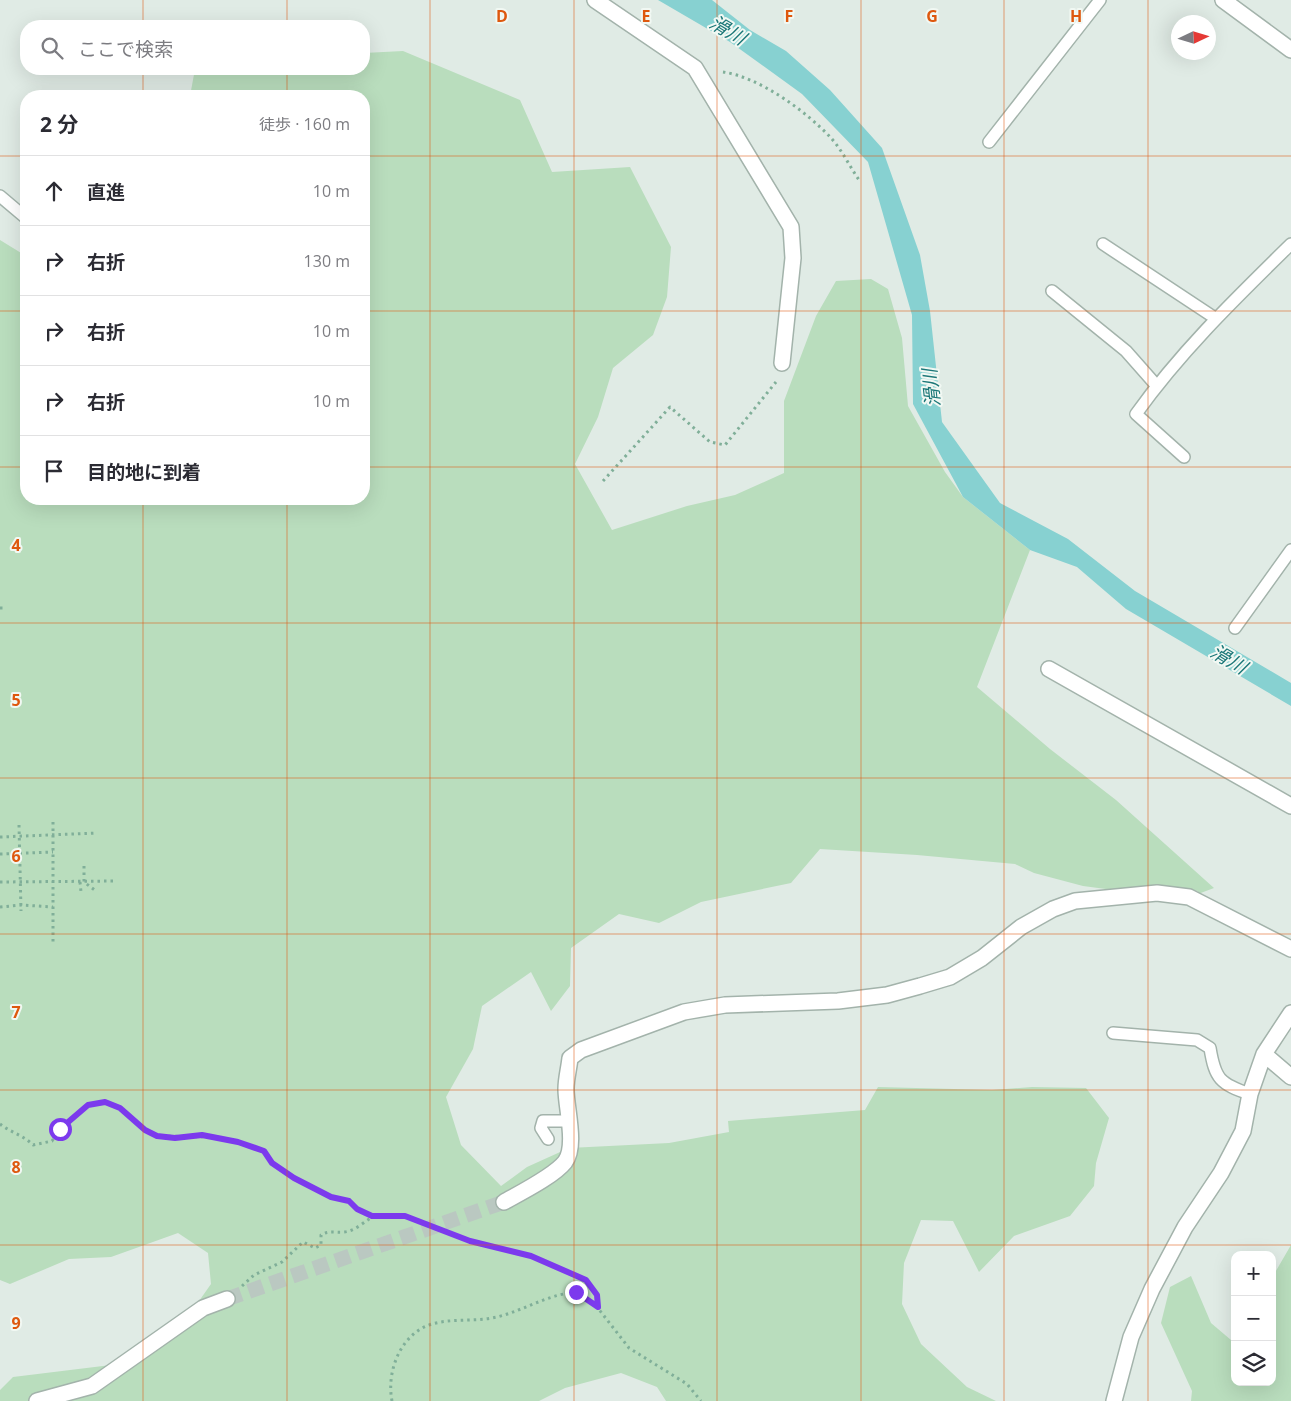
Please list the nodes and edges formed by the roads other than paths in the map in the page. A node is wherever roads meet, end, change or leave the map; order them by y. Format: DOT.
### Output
graph roads {
  1 [pos="595,0"];
  2 [pos="1100,0"];
  3 [pos="1223,0"];
  4 [pos="1291,50"];
  5 [pos="989,142"];
  6 [pos="0,196"];
  7 [pos="20,213"];
  8 [pos="1103,244"];
  9 [pos="1291,244"];
  10 [pos="1052,291"];
  11 [pos="1215,318"];
  12 [pos="782,363"];
  13 [pos="1156,385"];
  14 [pos="1184,457"];
  15 [pos="1291,550"];
  16 [pos="1235,628"];
  17 [pos="1049,669"];
  18 [pos="1291,806"];
  19 [pos="1291,949"];
  20 [pos="1291,1013"];
  21 [pos="1113,1033"];
  22 [pos="1264,1054"];
  23 [pos="1291,1077"];
  24 [pos="1250,1094"];
  25 [pos="568,1121"];
  26 [pos="548,1139"];
  27 [pos="504,1202"];
  28 [pos="227,1299"];
  29 [pos="36,1401"];
  30 [pos="1114,1401"];
  1 -- 12 [label="street"];
  2 -- 5 [label="lane"];
  3 -- 4 [label="street"];
  6 -- 7 [label="lane"];
  8 -- 11 [label="lane"];
  9 -- 11 [label="lane"];
  10 -- 13 [label="lane"];
  11 -- 13 [label="lane"];
  13 -- 14 [label="lane"];
  15 -- 16 [label="lane"];
  17 -- 18 [label="street"];
  19 -- 25 [label="street"];
  20 -- 22 [label="street"];
  21 -- 24 [label="lane"];
  22 -- 23 [label="street"];
  22 -- 24 [label="street"];
  24 -- 30 [label="street"];
  25 -- 26 [label="lane"];
  25 -- 27 [label="street"];
  28 -- 29 [label="street"];
}
